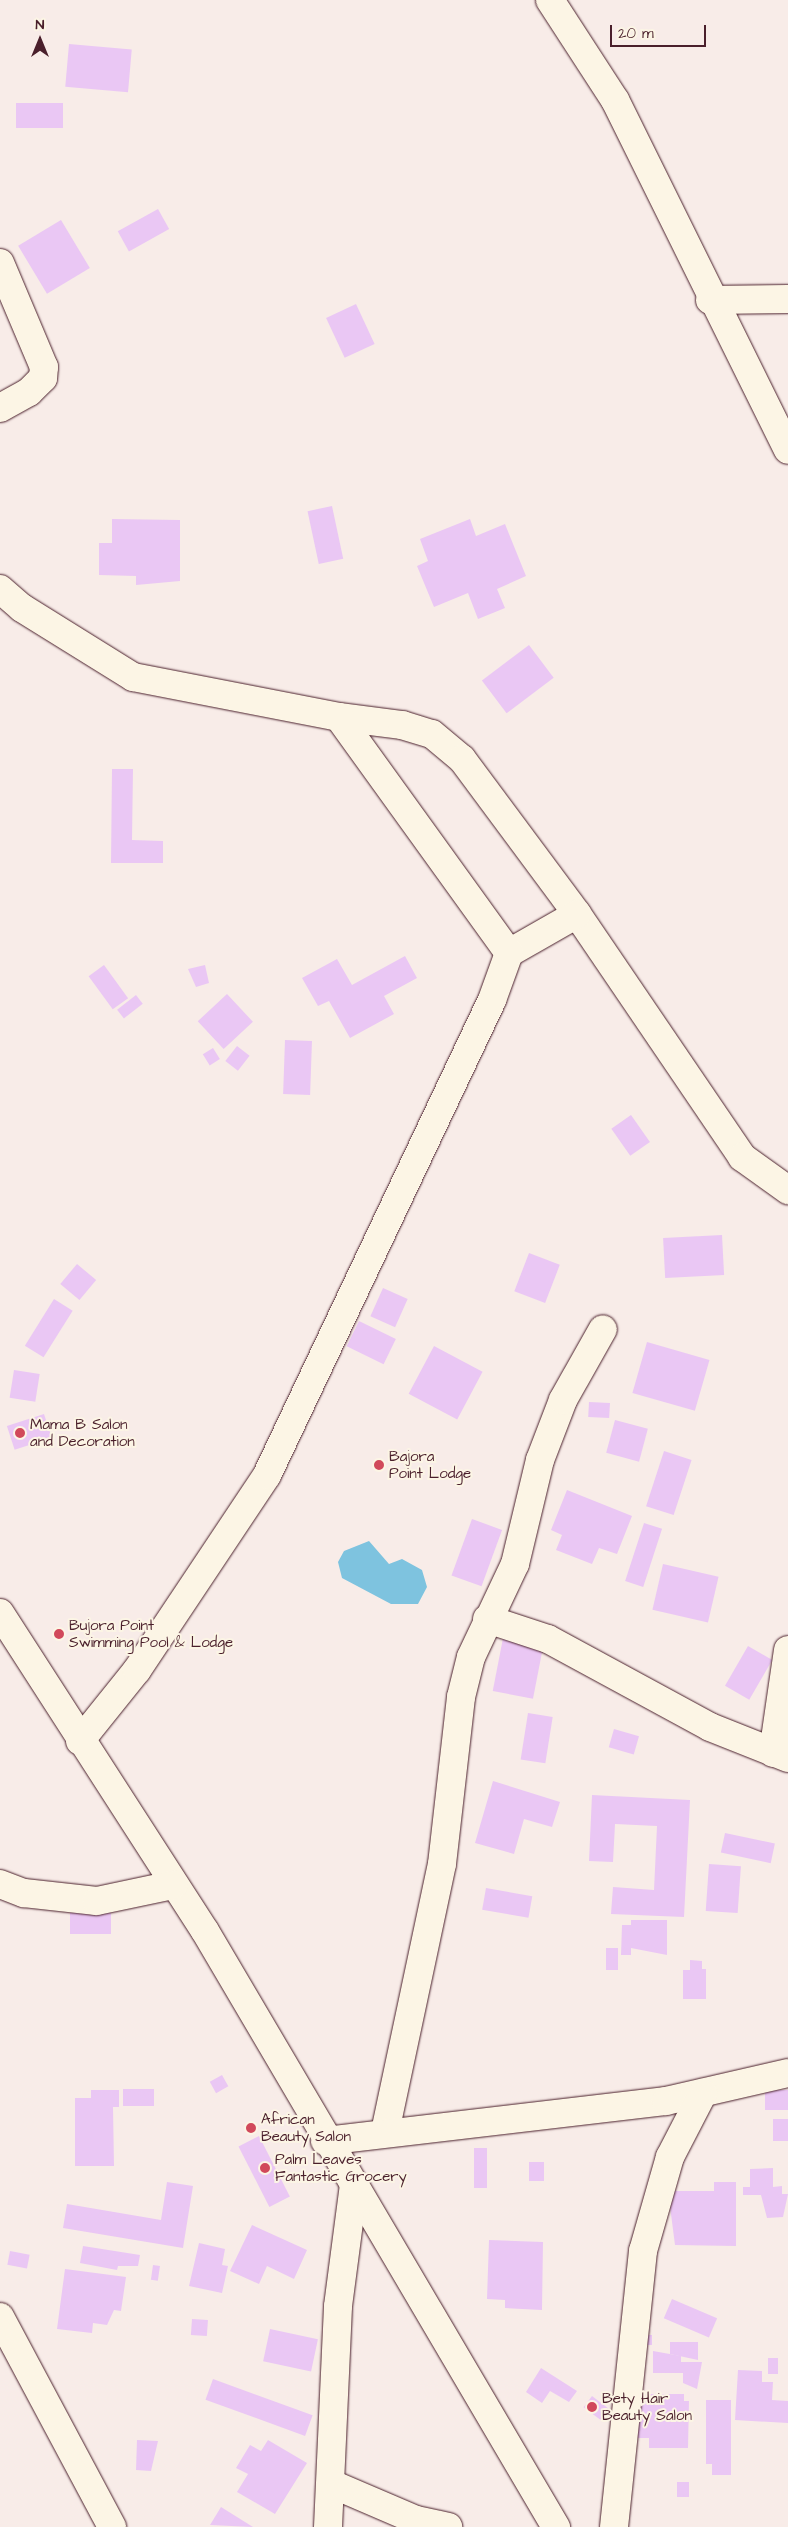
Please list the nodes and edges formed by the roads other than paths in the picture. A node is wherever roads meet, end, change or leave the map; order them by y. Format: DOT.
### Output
graph roads {
  1 [pos="550,0"];
  2 [pos="0,263"];
  3 [pos="788,299"];
  4 [pos="710,300"];
  5 [pos="0,408"];
  6 [pos="788,450"];
  7 [pos="0,589"];
  8 [pos="339,717"];
  9 [pos="577,914"];
  10 [pos="510,952"];
  11 [pos="788,1190"];
  12 [pos="603,1329"];
  13 [pos="0,1613"];
  14 [pos="487,1619"];
  15 [pos="788,1650"];
  16 [pos="80,1741"];
  17 [pos="781,1756"];
  18 [pos="0,1884"];
  19 [pos="174,1885"];
  20 [pos="788,2074"];
  21 [pos="703,2093"];
  22 [pos="385,2132"];
  23 [pos="325,2141"];
  24 [pos="354,2184"];
  25 [pos="0,2317"];
  26 [pos="332,2484"];
  27 [pos="112,2527"];
  28 [pos="328,2527"];
  29 [pos="448,2527"];
  30 [pos="556,2527"];
  31 [pos="614,2527"];
  1 -- 4 [label="street"];
  2 -- 5 [label="street"];
  3 -- 4 [label="street"];
  4 -- 6 [label="street"];
  7 -- 8 [label="street"];
  8 -- 9 [label="street"];
  8 -- 10 [label="street"];
  9 -- 10 [label="street"];
  9 -- 11 [label="street"];
  10 -- 16 [label="street"];
  12 -- 14 [label="street"];
  13 -- 16 [label="street"];
  14 -- 17 [label="street"];
  14 -- 22 [label="street"];
  15 -- 17 [label="street"];
  16 -- 19 [label="street"];
  18 -- 19 [label="street"];
  19 -- 23 [label="street"];
  20 -- 21 [label="street"];
  21 -- 22 [label="street"];
  21 -- 31 [label="street"];
  22 -- 23 [label="street"];
  23 -- 24 [label="street"];
  24 -- 26 [label="street"];
  24 -- 30 [label="street"];
  25 -- 27 [label="street"];
  26 -- 28 [label="street"];
  26 -- 29 [label="street"];
}
